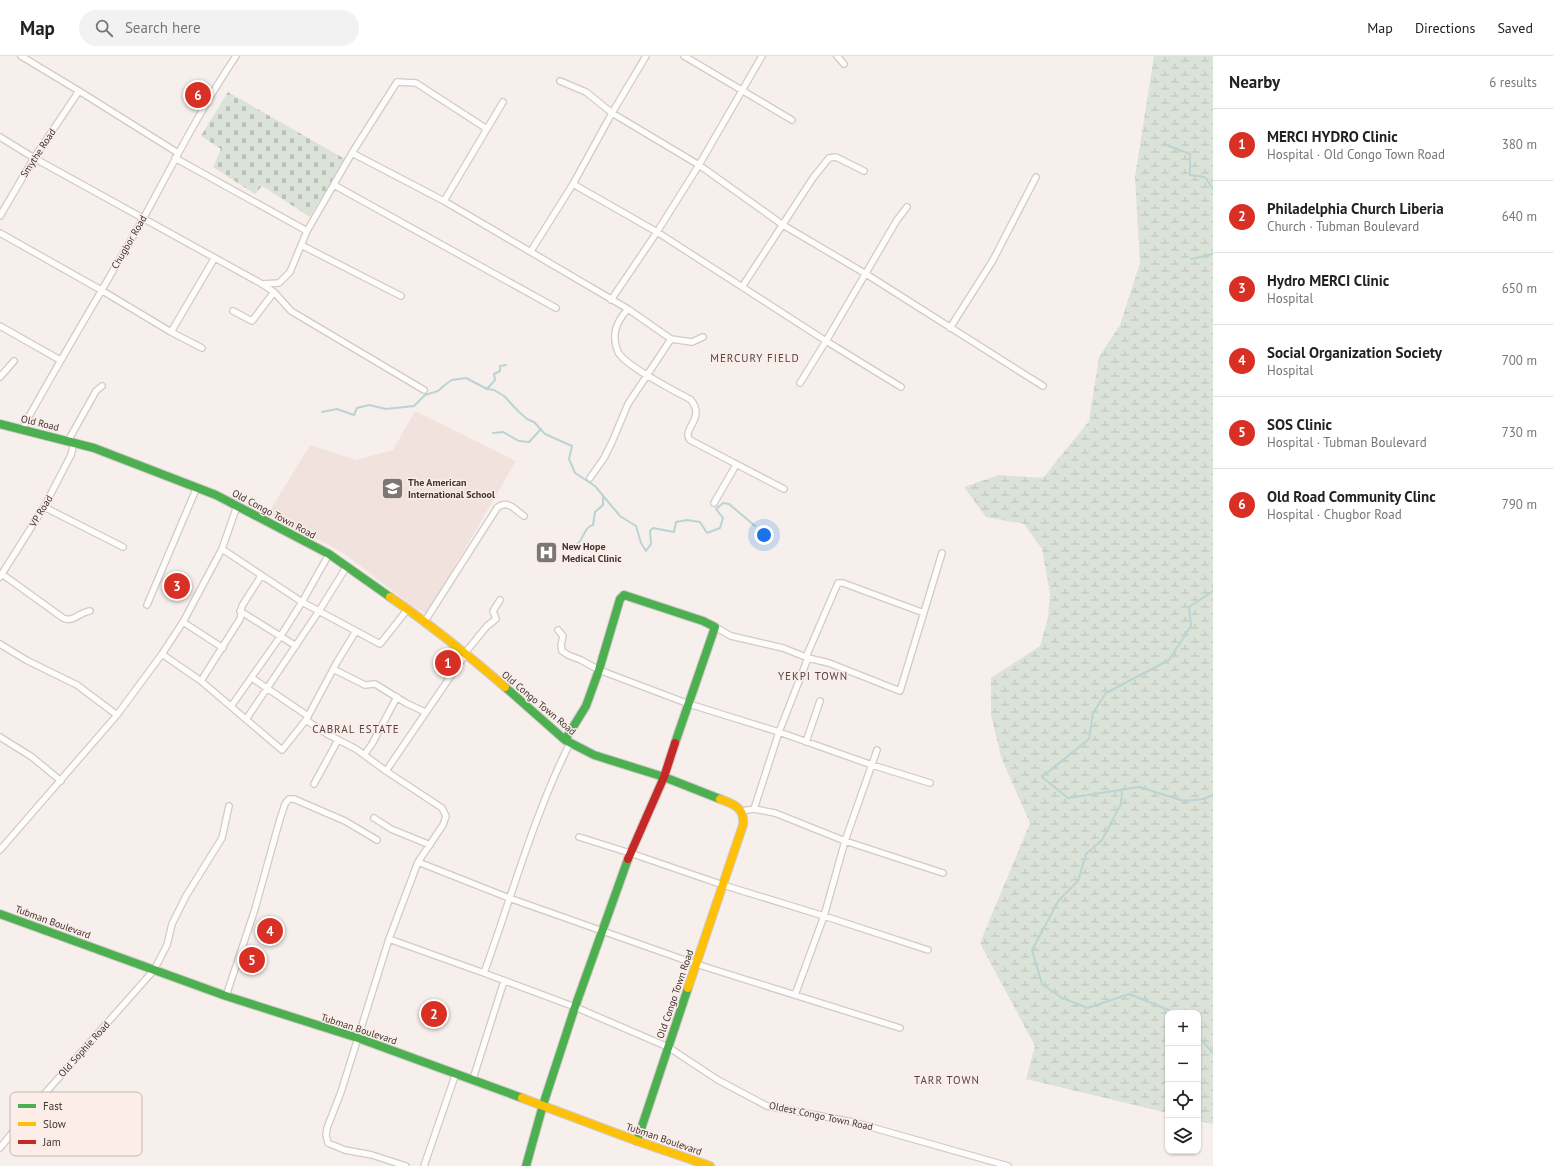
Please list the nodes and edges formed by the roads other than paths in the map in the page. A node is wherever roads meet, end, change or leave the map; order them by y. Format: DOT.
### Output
graph roads {
  1 [pos="21,56"];
  2 [pos="236,56"];
  3 [pos="646,56"];
  4 [pos="684,56"];
  5 [pos="762,56"];
  6 [pos="838,56"];
  7 [pos="28,58"];
  8 [pos="844,64"];
  9 [pos="560,81"];
  10 [pos="742,89"];
  11 [pos="79,91"];
  12 [pos="503,102"];
  13 [pos="612,112"];
  14 [pos="792,120"];
  15 [pos="487,129"];
  16 [pos="0,137"];
  17 [pos="352,153"];
  18 [pos="177,156"];
  19 [pos="34,158"];
  20 [pos="698,165"];
  21 [pos="864,171"];
  22 [pos="1036,177"];
  23 [pos="573,184"];
  24 [pos="334,185"];
  25 [pos="444,201"];
  26 [pos="907,207"];
  27 [pos="0,216"];
  28 [pos="143,218"];
  29 [pos="783,225"];
  30 [pos="307,231"];
  31 [pos="657,232"];
  32 [pos="0,233"];
  33 [pos="301,245"];
  34 [pos="531,251"];
  35 [pos="214,259"];
  36 [pos="866,274"];
  37 [pos="262,284"];
  38 [pos="742,287"];
  39 [pos="101,290"];
  40 [pos="274,292"];
  41 [pos="401,296"];
  42 [pos="611,300"];
  43 [pos="556,308"];
  44 [pos="628,310"];
  45 [pos="233,311"];
  46 [pos="0,326"];
  47 [pos="950,328"];
  48 [pos="171,332"];
  49 [pos="703,337"];
  50 [pos="671,339"];
  51 [pos="826,341"];
  52 [pos="202,348"];
  53 [pos="60,360"];
  54 [pos="14,361"];
  55 [pos="648,375"];
  56 [pos="0,377"];
  57 [pos="800,383"];
  58 [pos="102,386"];
  59 [pos="1043,386"];
  60 [pos="901,387"];
  61 [pos="424,390"];
  62 [pos="0,424"];
  63 [pos="22,429"];
  64 [pos="71,442"];
  65 [pos="736,465"];
  66 [pos="590,478"];
  67 [pos="197,487"];
  68 [pos="784,489"];
  69 [pos="714,503"];
  70 [pos="237,506"];
  71 [pos="44,508"];
  72 [pos="524,516"];
  73 [pos="124,547"];
  74 [pos="222,549"];
  75 [pos="942,553"];
  76 [pos="329,554"];
  77 [pos="347,566"];
  78 [pos="1,575"];
  79 [pos="261,576"];
  80 [pos="500,600"];
  81 [pos="302,602"];
  82 [pos="147,605"];
  83 [pos="408,610"];
  84 [pos="240,611"];
  85 [pos="320,611"];
  86 [pos="90,612"];
  87 [pos="924,613"];
  88 [pos="425,621"];
  89 [pos="183,622"];
  90 [pos="715,628"];
  91 [pos="558,630"];
  92 [pos="356,631"];
  93 [pos="280,637"];
  94 [pos="0,644"];
  95 [pos="296,646"];
  96 [pos="222,648"];
  97 [pos="162,654"];
  98 [pos="466,654"];
  99 [pos="807,658"];
  100 [pos="333,669"];
  101 [pos="599,670"];
  102 [pos="252,678"];
  103 [pos="201,681"];
  104 [pos="267,688"];
  105 [pos="397,697"];
  106 [pos="820,701"];
  107 [pos="689,704"];
  108 [pos="232,705"];
  109 [pos="425,712"];
  110 [pos="117,715"];
  111 [pos="247,718"];
  112 [pos="307,718"];
  113 [pos="779,732"];
  114 [pos="0,737"];
  115 [pos="338,740"];
  116 [pos="567,741"];
  117 [pos="806,742"];
  118 [pos="877,750"];
  119 [pos="364,754"];
  120 [pos="872,765"];
  121 [pos="386,771"];
  122 [pos="664,777"];
  123 [pos="61,781"];
  124 [pos="930,783"];
  125 [pos="314,784"];
  126 [pos="229,806"];
  127 [pos="754,809"];
  128 [pos="742,811"];
  129 [pos="374,818"];
  130 [pos="579,837"];
  131 [pos="377,840"];
  132 [pos="845,841"];
  133 [pos="430,845"];
  134 [pos="0,850"];
  135 [pos="630,853"];
  136 [pos="418,862"];
  137 [pos="943,873"];
  138 [pos="723,885"];
  139 [pos="509,898"];
  140 [pos="0,914"];
  141 [pos="824,916"];
  142 [pos="604,931"];
  143 [pos="389,939"];
  144 [pos="928,950"];
  145 [pos="696,964"];
  146 [pos="154,970"];
  147 [pos="484,973"];
  148 [pos="504,981"];
  149 [pos="795,995"];
  150 [pos="226,996"];
  151 [pos="575,1007"];
  152 [pos="900,1028"];
  153 [pos="358,1038"];
  154 [pos="668,1047"];
  155 [pos="456,1073"];
  156 [pos="473,1079"];
  157 [pos="46,1092"];
  158 [pos="543,1105"];
  159 [pos="10,1136"];
  160 [pos="637,1141"];
  161 [pos="0,1148"];
  162 [pos="406,1166"];
  163 [pos="424,1166"];
  164 [pos="526,1166"];
  165 [pos="710,1166"];
  166 [pos="1008,1166"];
  1 -- 7 [label="street"];
  2 -- 18 [label="street, Chugbor Road"];
  3 -- 13 [label="street"];
  4 -- 10 [label="street"];
  5 -- 10 [label="street"];
  6 -- 8 [label="street"];
  7 -- 11 [label="street"];
  9 -- 13 [label="street"];
  10 -- 14 [label="street"];
  10 -- 20 [label="street"];
  11 -- 18 [label="street"];
  11 -- 19 [label="street, Smythe Road"];
  12 -- 15 [label="street"];
  13 -- 20 [label="street"];
  13 -- 23 [label="street"];
  15 -- 17 [label="street"];
  15 -- 25 [label="street"];
  16 -- 19 [label="street"];
  17 -- 24 [label="street"];
  17 -- 25 [label="street"];
  18 -- 28 [label="street, Chugbor Road"];
  18 -- 30 [label="street"];
  19 -- 27 [label="street, Smythe Road"];
  19 -- 28 [label="street"];
  20 -- 29 [label="street"];
  20 -- 31 [label="street"];
  21 -- 29 [label="street"];
  22 -- 47 [label="street"];
  23 -- 31 [label="street"];
  23 -- 34 [label="street"];
  24 -- 30 [label="street"];
  24 -- 43 [label="street"];
  25 -- 34 [label="street"];
  26 -- 36 [label="street"];
  28 -- 35 [label="street"];
  28 -- 39 [label="street, Chugbor Road"];
  29 -- 36 [label="street"];
  29 -- 38 [label="street"];
  30 -- 33 [label="street"];
  31 -- 38 [label="street"];
  31 -- 42 [label="street"];
  32 -- 39 [label="street"];
  33 -- 37 [label="street"];
  33 -- 41 [label="street"];
  34 -- 42 [label="street"];
  35 -- 37 [label="street"];
  35 -- 48 [label="street"];
  36 -- 47 [label="street"];
  36 -- 51 [label="street"];
  37 -- 40 [label="street"];
  38 -- 51 [label="street"];
  39 -- 48 [label="street"];
  39 -- 53 [label="street, Chugbor Road"];
  40 -- 45 [label="street"];
  40 -- 61 [label="street"];
  42 -- 44 [label="street"];
  44 -- 50 [label="street"];
  44 -- 55 [label="street"];
  46 -- 53 [label="street"];
  47 -- 59 [label="street"];
  48 -- 52 [label="street"];
  49 -- 50 [label="street"];
  50 -- 55 [label="street"];
  51 -- 57 [label="street"];
  51 -- 60 [label="street"];
  53 -- 63 [label="street, Chugbor Road"];
  54 -- 56 [label="street"];
  55 -- 65 [label="street"];
  55 -- 66 [label="street"];
  58 -- 64 [label="street, VP Road"];
  62 -- 63 [label="main road, Old Road"];
  63 -- 64 [label="main road, Old Road"];
  64 -- 67 [label="main road, Old Congo Town Road"];
  64 -- 71 [label="street, VP Road"];
  65 -- 68 [label="street"];
  65 -- 69 [label="street"];
  67 -- 70 [label="main road, Old Congo Town Road"];
  67 -- 82 [label="street"];
  70 -- 74 [label="street"];
  70 -- 76 [label="main road, Old Congo Town Road"];
  71 -- 73 [label="street"];
  71 -- 78 [label="street, VP Road"];
  72 -- 88 [label="street"];
  74 -- 79 [label="street"];
  74 -- 89 [label="street"];
  75 -- 87 [label="street"];
  76 -- 77 [label="main road, Old Congo Town Road"];
  76 -- 81 [label="street"];
  77 -- 83 [label="main road, Old Congo Town Road"];
  77 -- 85 [label="street"];
  78 -- 86 [label="street"];
  79 -- 81 [label="street"];
  79 -- 84 [label="street"];
  80 -- 98 [label="street"];
  81 -- 85 [label="street"];
  81 -- 93 [label="street"];
  83 -- 88 [label="main road, Old Congo Town Road"];
  83 -- 92 [label="street"];
  84 -- 93 [label="street"];
  84 -- 96 [label="street"];
  85 -- 92 [label="street"];
  85 -- 95 [label="street"];
  87 -- 99 [label="street"];
  87 -- 99 [label="street"];
  88 -- 98 [label="main road, Old Congo Town Road"];
  89 -- 96 [label="street"];
  89 -- 97 [label="street"];
  90 -- 99 [label="street"];
  90 -- 101 [label="main road"];
  90 -- 107 [label="main road"];
  91 -- 101 [label="street"];
  92 -- 100 [label="street"];
  93 -- 95 [label="street"];
  93 -- 102 [label="street"];
  94 -- 110 [label="street"];
  95 -- 104 [label="street"];
  96 -- 103 [label="street"];
  97 -- 103 [label="street"];
  97 -- 110 [label="street"];
  98 -- 109 [label="street"];
  98 -- 116 [label="main road, Old Congo Town Road"];
  99 -- 113 [label="street"];
  100 -- 105 [label="street"];
  100 -- 112 [label="street"];
  101 -- 107 [label="street"];
  101 -- 116 [label="main road"];
  102 -- 104 [label="street"];
  102 -- 108 [label="street"];
  103 -- 108 [label="street"];
  104 -- 111 [label="street"];
  104 -- 112 [label="street"];
  105 -- 109 [label="street"];
  105 -- 119 [label="street"];
  106 -- 117 [label="street"];
  107 -- 113 [label="street"];
  107 -- 122 [label="main road"];
  108 -- 111 [label="street"];
  109 -- 121 [label="street"];
  110 -- 123 [label="street"];
  111 -- 112 [label="street"];
  112 -- 115 [label="street"];
  113 -- 117 [label="street"];
  113 -- 127 [label="street"];
  114 -- 123 [label="street"];
  115 -- 119 [label="street"];
  115 -- 125 [label="street"];
  116 -- 122 [label="main road, Old Congo Town Road"];
  116 -- 139 [label="street"];
  117 -- 120 [label="street"];
  118 -- 120 [label="street"];
  119 -- 121 [label="street"];
  120 -- 124 [label="street"];
  120 -- 132 [label="street"];
  121 -- 133 [label="street"];
  122 -- 128 [label="main road, Old Congo Town Road"];
  122 -- 135 [label="main road"];
  123 -- 134 [label="street"];
  126 -- 146 [label="street, Old Sophie Road"];
  127 -- 128 [label="street"];
  127 -- 132 [label="street"];
  128 -- 138 [label="main road, Old Congo Town Road"];
  129 -- 133 [label="street"];
  130 -- 135 [label="street"];
  131 -- 150 [label="street"];
  132 -- 137 [label="street"];
  132 -- 141 [label="street"];
  133 -- 136 [label="street"];
  135 -- 138 [label="street"];
  135 -- 142 [label="main road"];
  136 -- 139 [label="street"];
  136 -- 143 [label="street"];
  138 -- 141 [label="street"];
  138 -- 145 [label="main road, Old Congo Town Road"];
  139 -- 142 [label="street"];
  139 -- 147 [label="street"];
  140 -- 146 [label="main road, Tubman Boulevard"];
  141 -- 144 [label="street"];
  141 -- 149 [label="street"];
  142 -- 145 [label="street"];
  142 -- 151 [label="main road"];
  143 -- 147 [label="street, Oldest Congo Town Road"];
  143 -- 153 [label="street"];
  145 -- 149 [label="street"];
  145 -- 154 [label="main road, Old Congo Town Road"];
  146 -- 150 [label="main road, Tubman Boulevard"];
  146 -- 157 [label="street, Old Sophie Road"];
  147 -- 148 [label="street, Oldest Congo Town Road"];
  148 -- 151 [label="street, Oldest Congo Town Road"];
  148 -- 156 [label="street"];
  149 -- 152 [label="street"];
  150 -- 153 [label="main road, Tubman Boulevard"];
  151 -- 154 [label="street, Oldest Congo Town Road"];
  151 -- 158 [label="main road"];
  153 -- 155 [label="main road, Tubman Boulevard"];
  153 -- 162 [label="street"];
  154 -- 160 [label="main road, Old Congo Town Road"];
  154 -- 166 [label="street, Oldest Congo Town Road"];
  155 -- 156 [label="main road, Tubman Boulevard"];
  155 -- 163 [label="street"];
  156 -- 158 [label="main road, Tubman Boulevard"];
  158 -- 160 [label="main road, Tubman Boulevard"];
  158 -- 164 [label="main road"];
  159 -- 161 [label="street, Old Sophie Road"];
  160 -- 165 [label="main road, Tubman Boulevard"];
}
